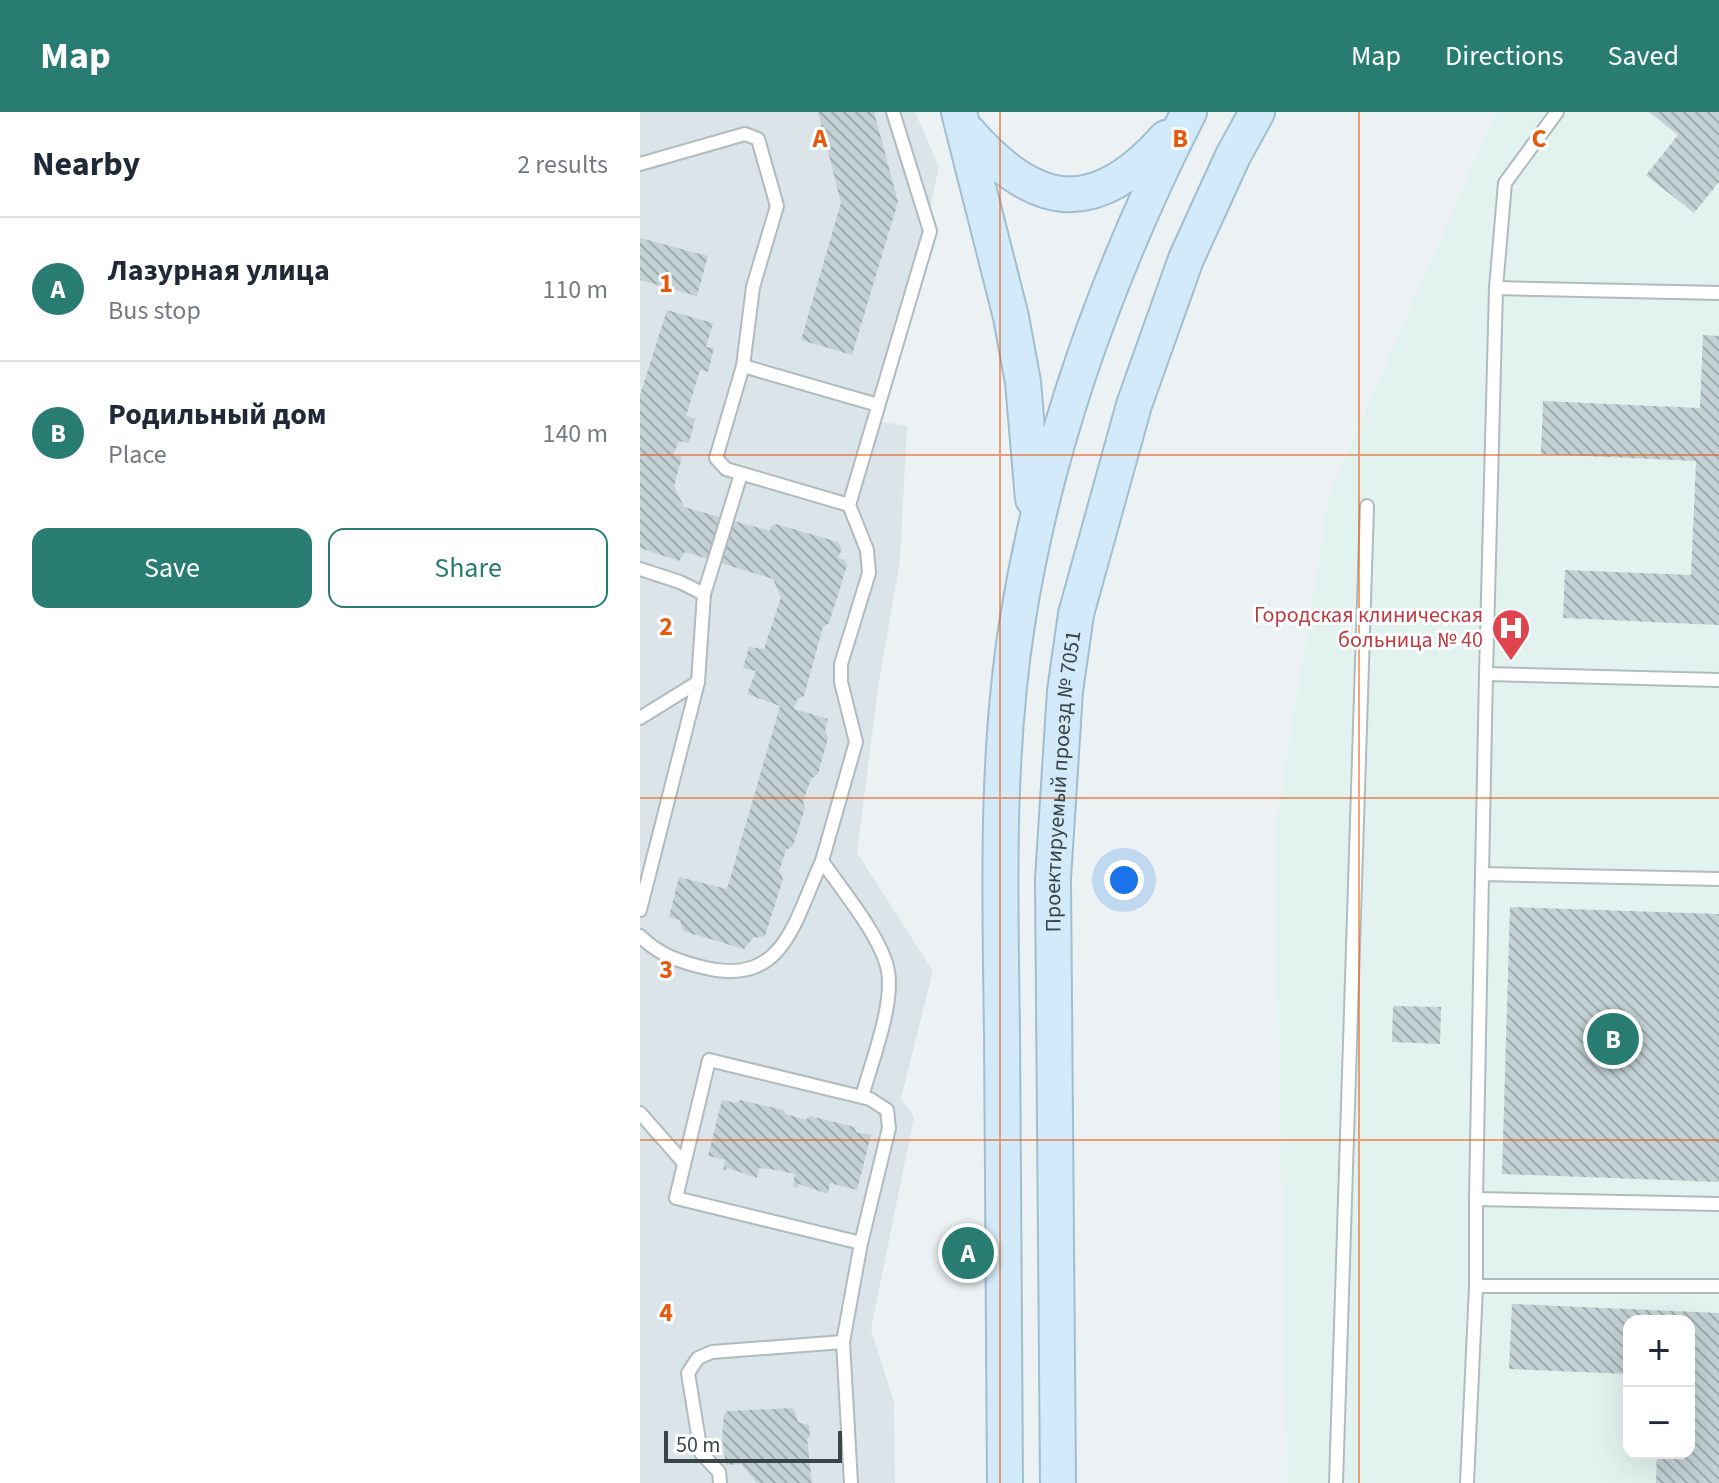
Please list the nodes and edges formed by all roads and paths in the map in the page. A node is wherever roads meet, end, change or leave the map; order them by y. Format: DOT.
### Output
graph roads {
  1 [pos="893,112"];
  2 [pos="1257,112"];
  3 [pos="1557,112"];
  4 [pos="1189,113"];
  5 [pos="962,120"];
  6 [pos="640,164"];
  7 [pos="1496,288"];
  8 [pos="1719,293"];
  9 [pos="743,366"];
  10 [pos="878,405"];
  11 [pos="741,474"];
  12 [pos="849,505"];
  13 [pos="1367,506"];
  14 [pos="1034,537"];
  15 [pos="640,569"];
  16 [pos="704,594"];
  17 [pos="1486,674"];
  18 [pos="1719,680"];
  19 [pos="698,682"];
  20 [pos="640,718"];
  21 [pos="822,861"];
  22 [pos="652,863"];
  23 [pos="640,870"];
  24 [pos="1482,874"];
  25 [pos="1719,879"];
  26 [pos="640,910"];
  27 [pos="640,936"];
  28 [pos="862,1097"];
  29 [pos="640,1113"];
  30 [pos="684,1163"];
  31 [pos="1476,1199"];
  32 [pos="1719,1204"];
  33 [pos="861,1243"];
  34 [pos="1476,1286"];
  35 [pos="1719,1286"];
  36 [pos="843,1342"];
  37 [pos="1058,1438"];
  38 [pos="720,1483"];
  39 [pos="851,1483"];
  40 [pos="1005,1483"];
  41 [pos="1058,1483"];
  42 [pos="1070,1483"];
  43 [pos="1336,1483"];
  44 [pos="1467,1483"];
  1 -- 10 [label="lane"];
  2 -- 37 [label="main road, Проектируемый проезд № 7051"];
  3 -- 7 [label="lane"];
  4 -- 5 [label="main road"];
  4 -- 14 [label="main road"];
  5 -- 14 [label="main road"];
  6 -- 9 [label="lane"];
  7 -- 8 [label="lane"];
  7 -- 17 [label="lane"];
  9 -- 10 [label="lane"];
  9 -- 11 [label="lane"];
  10 -- 12 [label="lane"];
  11 -- 12 [label="lane"];
  11 -- 16 [label="lane"];
  12 -- 21 [label="lane"];
  13 -- 43 [label="lane"];
  14 -- 40 [label="main road"];
  15 -- 16 [label="lane"];
  16 -- 19 [label="lane"];
  17 -- 18 [label="lane"];
  17 -- 24 [label="lane"];
  19 -- 20 [label="lane"];
  19 -- 22 [label="lane"];
  21 -- 27 [label="lane"];
  21 -- 28 [label="lane"];
  22 -- 23 [label="lane"];
  22 -- 26 [label="lane"];
  24 -- 25 [label="lane"];
  24 -- 31 [label="lane"];
  28 -- 30 [label="lane"];
  28 -- 33 [label="lane"];
  29 -- 30 [label="lane"];
  30 -- 33 [label="lane"];
  31 -- 32 [label="lane"];
  31 -- 34 [label="lane"];
  33 -- 36 [label="lane"];
  34 -- 35 [label="lane"];
  34 -- 44 [label="lane"];
  36 -- 38 [label="lane"];
  36 -- 39 [label="lane"];
  37 -- 41 [label="main road, Проектируемый проезд № 7051"];
  37 -- 42 [label="main road"];
}
